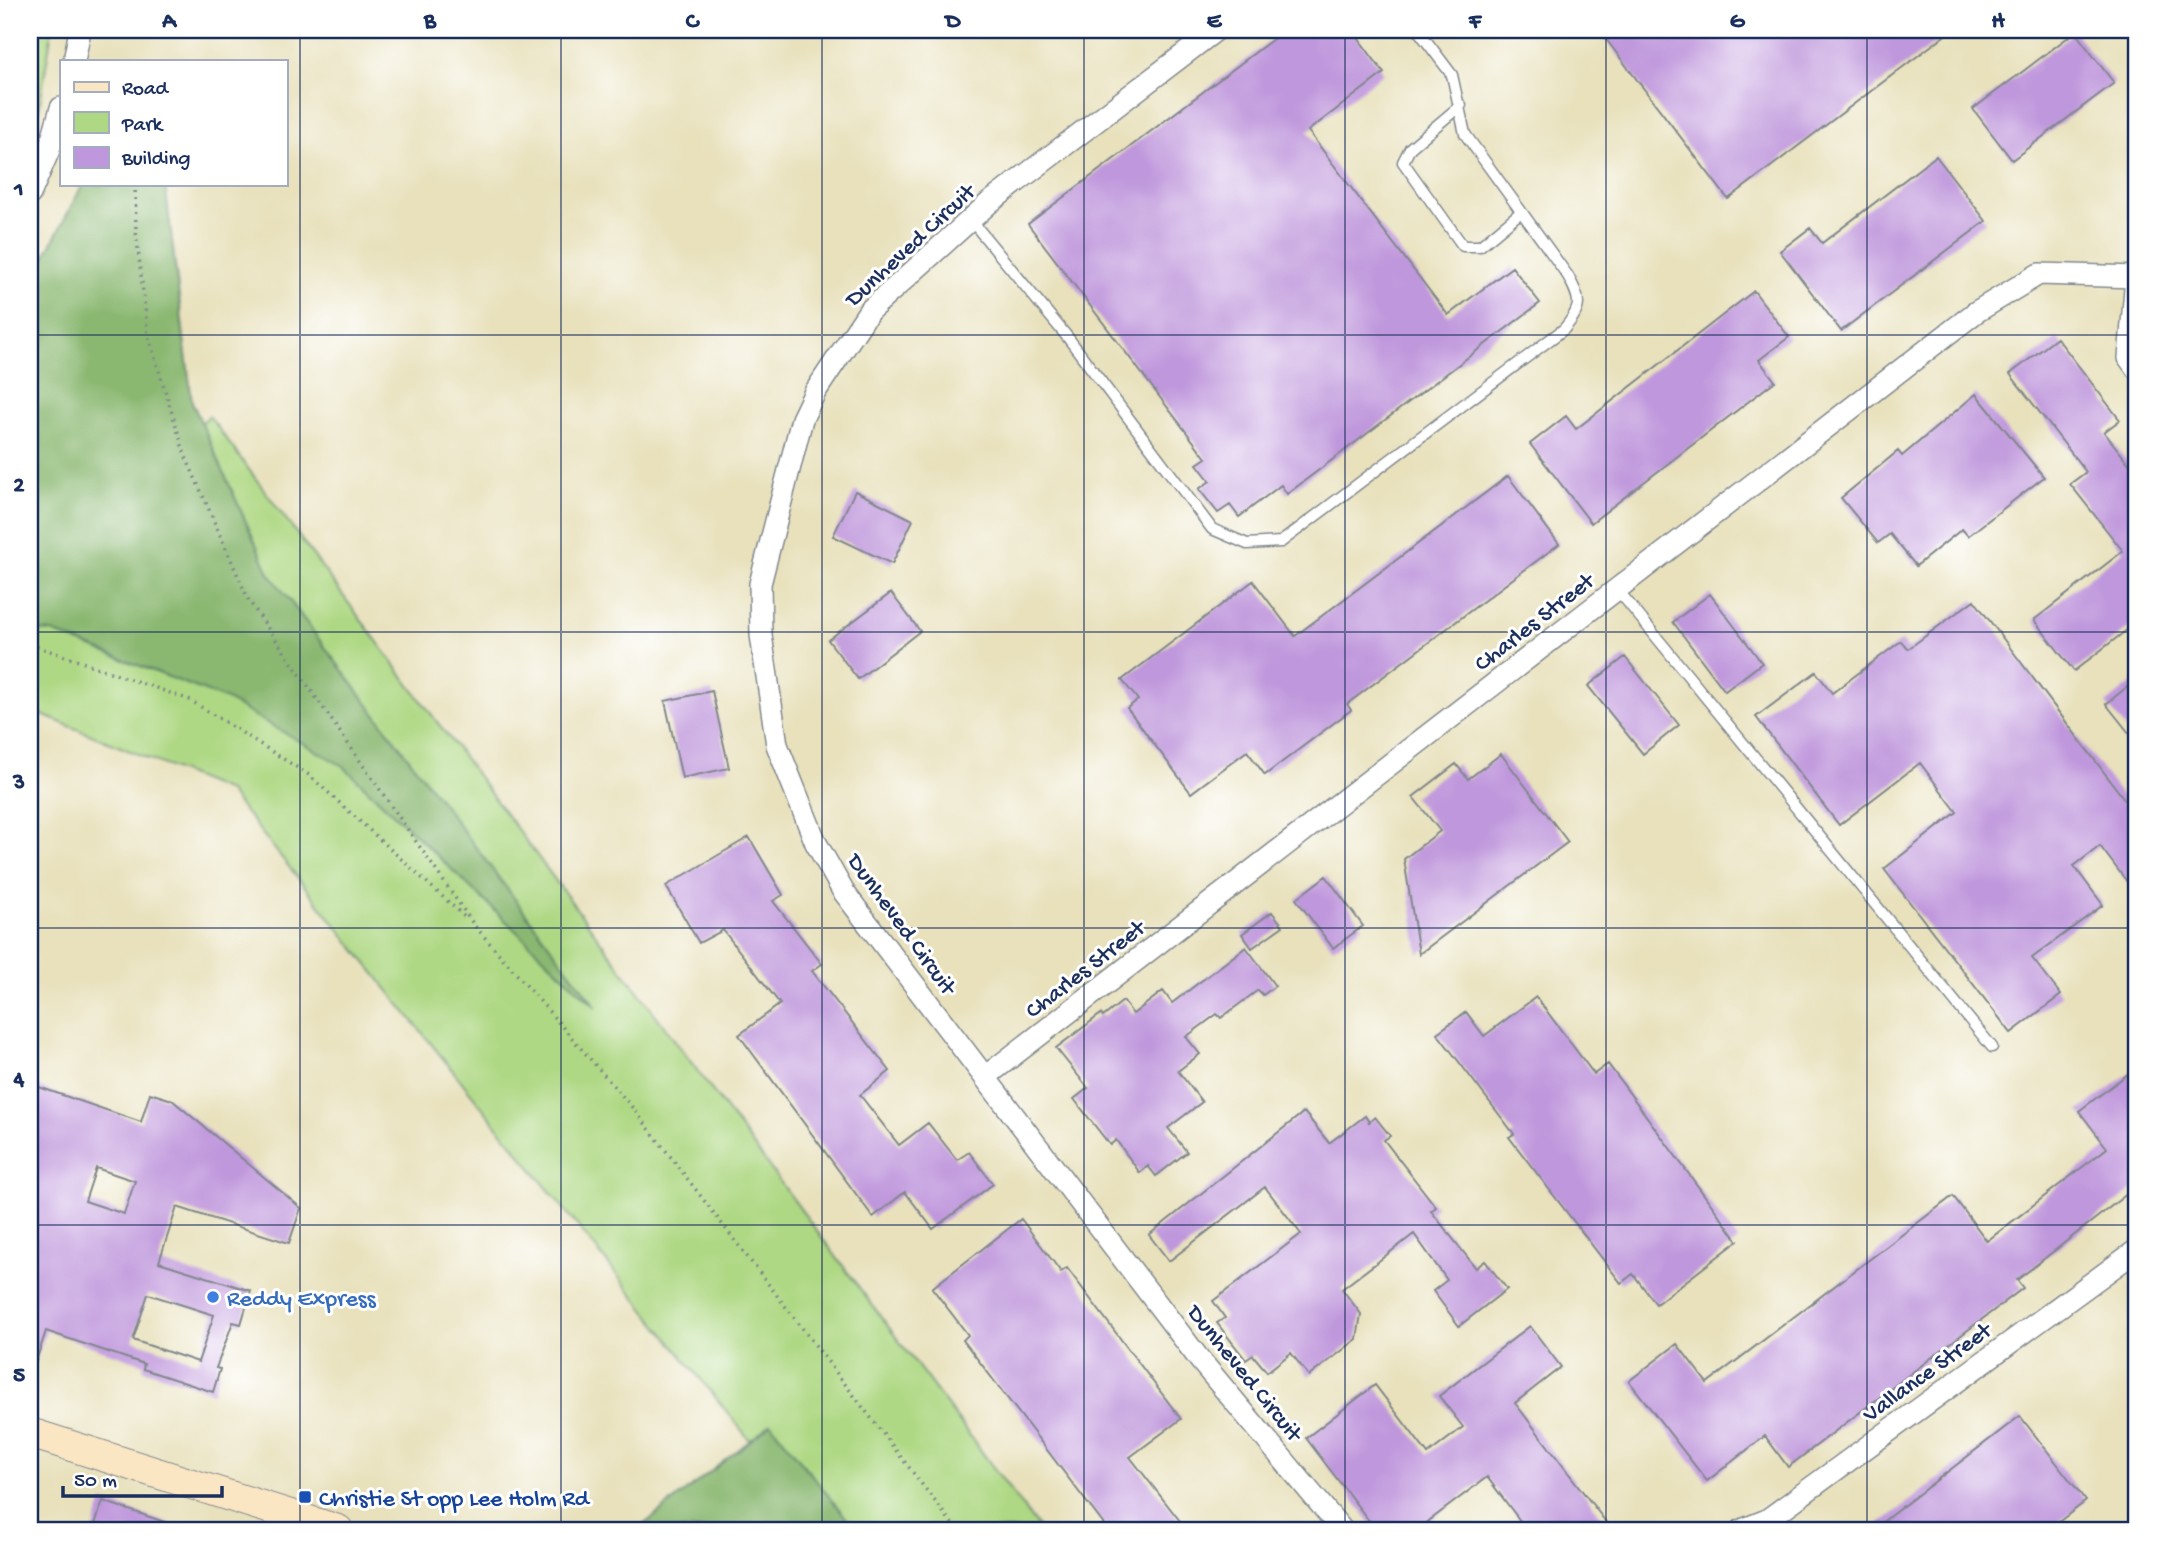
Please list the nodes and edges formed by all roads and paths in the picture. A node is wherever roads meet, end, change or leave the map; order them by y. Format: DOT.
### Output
graph roads {
  1 [pos="80,30"];
  2 [pos="1216,30"];
  3 [pos="1418,30"];
  4 [pos="74,60"];
  5 [pos="1461,105"];
  6 [pos="60,111"];
  7 [pos="135,186"];
  8 [pos="30,194"];
  9 [pos="1521,212"];
  10 [pos="970,219"];
  11 [pos="2137,277"];
  12 [pos="2137,369"];
  13 [pos="1617,589"];
  14 [pos="30,644"];
  15 [pos="474,925"];
  16 [pos="1992,1047"];
  17 [pos="985,1077"];
  18 [pos="2137,1250"];
  19 [pos="30,1433"];
  20 [pos="279,1522"];
  21 [pos="1770,1525"];
  22 [pos="338,1530"];
  23 [pos="957,1530"];
  24 [pos="1342,1530"];
  25 [pos="1742,1530"];
  1 -- 4 [label="street"];
  2 -- 10 [label="street, Dunheved Circuit"];
  3 -- 5 [label="lane"];
  5 -- 9 [label="lane"];
  5 -- 9 [label="lane"];
  6 -- 8 [label="street"];
  7 -- 15 [label="path"];
  9 -- 10 [label="lane"];
  10 -- 17 [label="street, Dunheved Circuit"];
  11 -- 12 [label="street"];
  11 -- 13 [label="street, Charles Street"];
  13 -- 16 [label="lane"];
  13 -- 17 [label="street, Charles Street"];
  14 -- 15 [label="path"];
  15 -- 23 [label="path"];
  17 -- 24 [label="street, Dunheved Circuit"];
  18 -- 21 [label="street, Vallance Street"];
  19 -- 20 [label="main road"];
  20 -- 22 [label="main road"];
  21 -- 25 [label="street, Vallance Street"];
}
